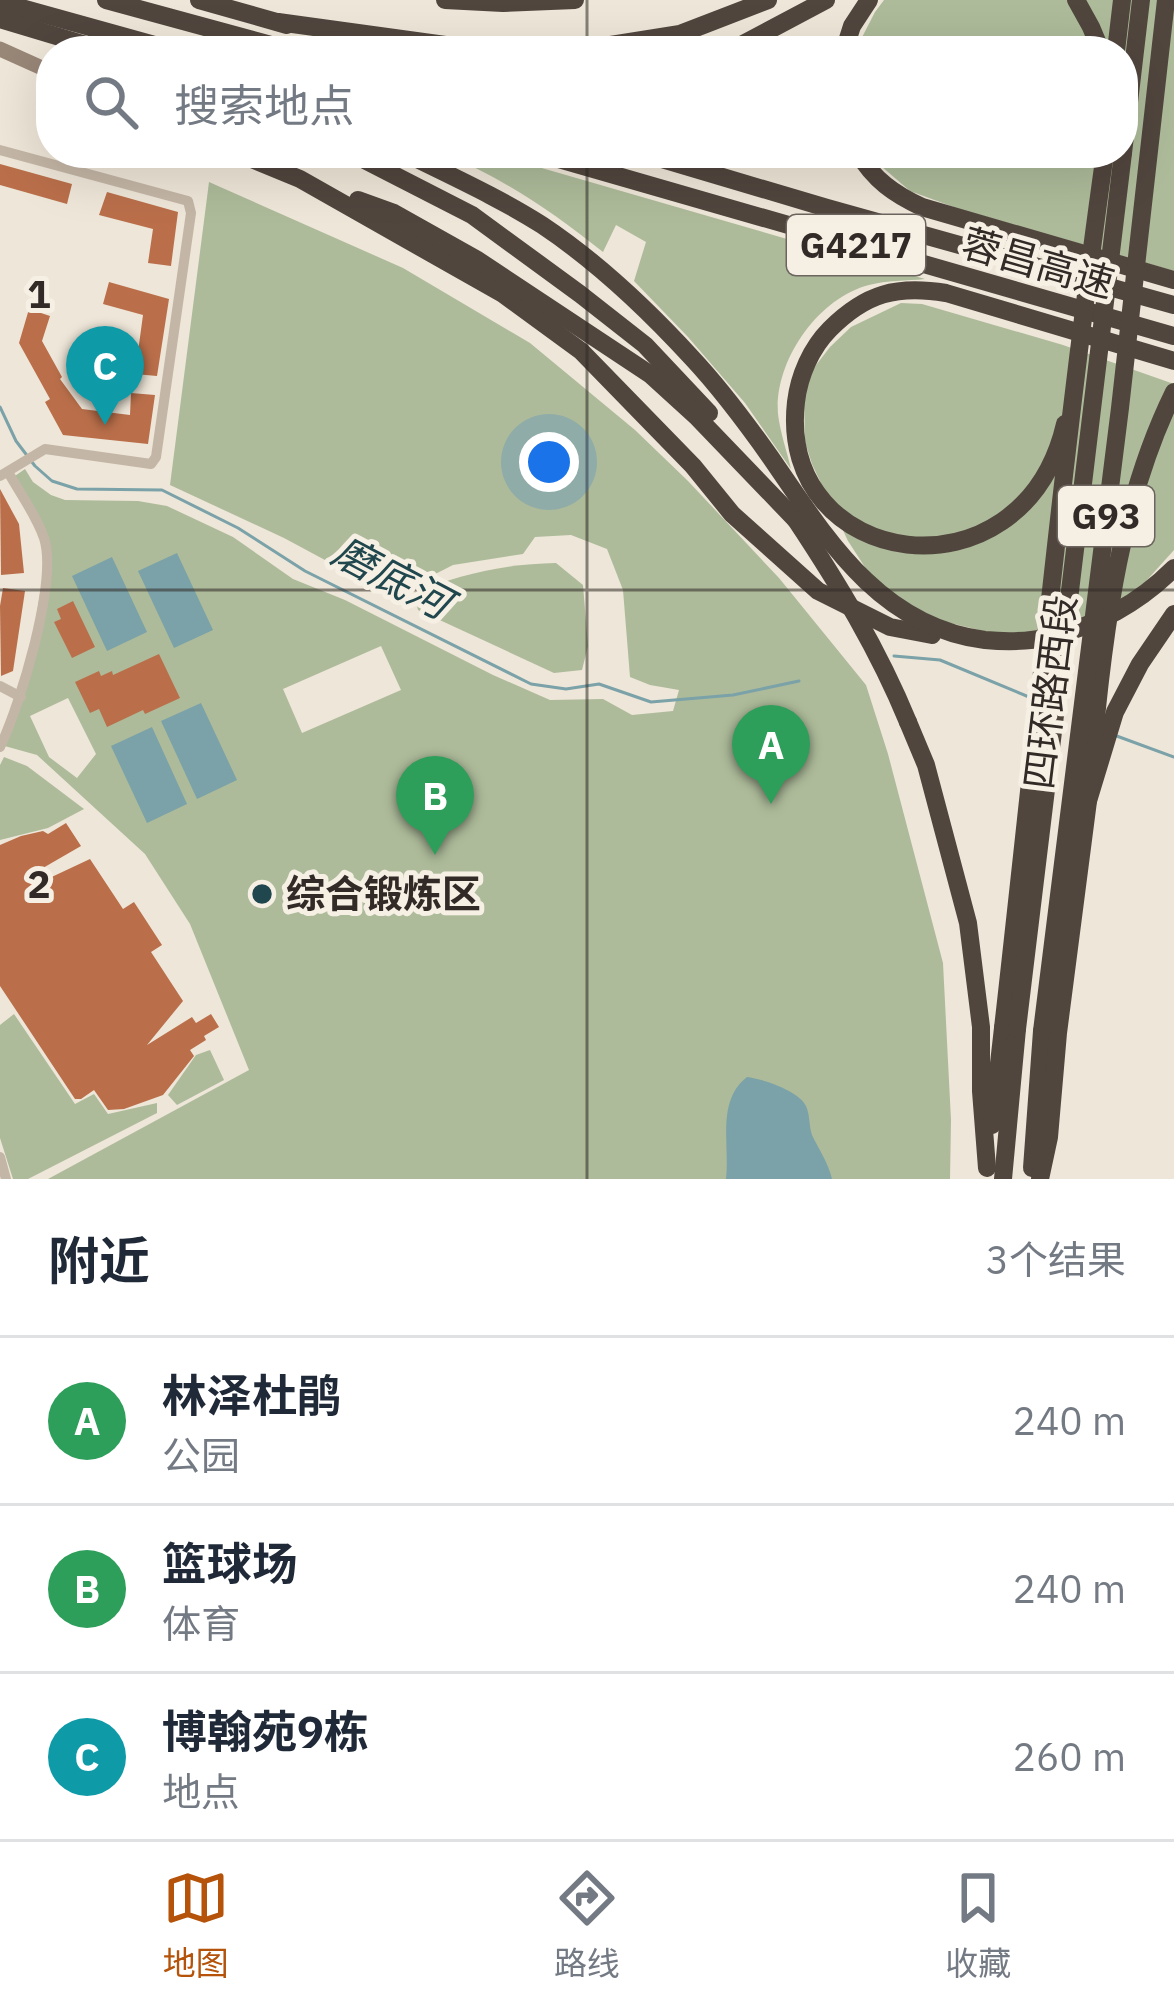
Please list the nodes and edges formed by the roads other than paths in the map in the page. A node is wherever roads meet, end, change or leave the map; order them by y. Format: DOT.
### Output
graph roads {
  1 [pos="106,0"];
  2 [pos="199,0"];
  3 [pos="445,0"];
  4 [pos="529,0"];
  5 [pos="575,0"];
  6 [pos="768,0"];
  7 [pos="826,0"];
  8 [pos="869,0"];
  9 [pos="1076,0"];
  10 [pos="1122,0"];
  11 [pos="1142,0"];
  12 [pos="1166,0"];
  13 [pos="0,2"];
  14 [pos="503,3"];
  15 [pos="0,19"];
  16 [pos="278,22"];
  17 [pos="56,36"];
  18 [pos="122,36"];
  19 [pos="238,36"];
  20 [pos="324,36"];
  21 [pos="380,36"];
  22 [pos="667,36"];
  23 [pos="758,36"];
  24 [pos="849,36"];
  25 [pos="1094,36"];
  26 [pos="1118,36"];
  27 [pos="1138,36"];
  28 [pos="0,49"];
  29 [pos="36,65"];
  30 [pos="0,150"];
  31 [pos="36,160"];
  32 [pos="66,168"];
  33 [pos="274,168"];
  34 [pos="380,168"];
  35 [pos="436,168"];
  36 [pos="590,168"];
  37 [pos="692,168"];
  38 [pos="867,168"];
  39 [pos="1103,168"];
  40 [pos="1121,168"];
  41 [pos="301,179"];
  42 [pos="1174,280"];
  43 [pos="1174,305"];
  44 [pos="1174,336"];
  45 [pos="1174,361"];
  46 [pos="1174,392"];
  47 [pos="1071,396"];
  48 [pos="8,472"];
  49 [pos="796,520"];
  50 [pos="1174,568"];
  51 [pos="1174,614"];
  52 [pos="998,641"];
  53 [pos="0,686"];
  54 [pos="21,697"];
  55 [pos="0,747"];
  56 [pos="1088,801"];
  57 [pos="1010,1029"];
  58 [pos="1050,1032"];
  59 [pos="0,1156"];
  60 [pos="992,1175"];
  61 [pos="6,1179"];
  62 [pos="1036,1179"];
  1 -- 19 [label="highway"];
  2 -- 16 [label="highway"];
  3 -- 14 [label="highway"];
  4 -- 14 [label="highway"];
  5 -- 14 [label="highway"];
  6 -- 22 [label="highway"];
  7 -- 23 [label="highway"];
  8 -- 24 [label="highway"];
  9 -- 25 [label="highway"];
  10 -- 26 [label="highway"];
  11 -- 27 [label="highway, 四环路西段 / G93"];
  12 -- 58 [label="highway, 四环路西段 / G93, bridge"];
  13 -- 18 [label="highway"];
  15 -- 17 [label="highway"];
  16 -- 20 [label="highway"];
  16 -- 21 [label="highway"];
  28 -- 29 [label="main road"];
  30 -- 31 [label="street"];
  32 -- 48 [label="street"];
  33 -- 41 [label="highway"];
  34 -- 49 [label="highway"];
  35 -- 52 [label="highway"];
  36 -- 44 [label="highway, 蓉昌高速 / G4217"];
  37 -- 43 [label="highway, 蓉昌高速 / G4217"];
  38 -- 42 [label="highway"];
  39 -- 47 [label="highway, bridge"];
  40 -- 57 [label="highway, 四环路西段 / G93, bridge"];
  41 -- 49 [label="highway"];
  41 -- 52 [label="highway"];
  45 -- 47 [label="highway, bridge"];
  46 -- 56 [label="highway, bridge"];
  47 -- 57 [label="highway, bridge"];
  48 -- 54 [label="street"];
  49 -- 60 [label="highway, bridge"];
  50 -- 52 [label="highway"];
  51 -- 56 [label="highway, bridge"];
  53 -- 54 [label="street"];
  54 -- 55 [label="street"];
  56 -- 58 [label="highway"];
  57 -- 60 [label="highway, 四环路西段 / G93"];
  58 -- 62 [label="highway, 四环路西段 / G93"];
  59 -- 61 [label="street"];
}
